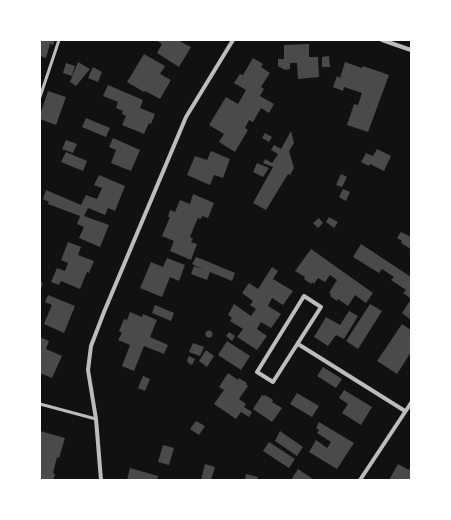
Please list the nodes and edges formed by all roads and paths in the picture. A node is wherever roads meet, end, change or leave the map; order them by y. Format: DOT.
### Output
graph roads {
  1 [pos="59,40"];
  2 [pos="232,40"];
  3 [pos="382,40"];
  4 [pos="411,50"];
  5 [pos="40,97"];
  6 [pos="298,344"];
  7 [pos="411,403"];
  8 [pos="40,404"];
  9 [pos="405,411"];
  10 [pos="96,419"];
  11 [pos="100,480"];
  12 [pos="360,480"];
  1 -- 5 [label="lane"];
  2 -- 10 [label="street"];
  3 -- 4 [label="street"];
  6 -- 6 [label="street"];
  6 -- 9 [label="street"];
  7 -- 9 [label="street"];
  8 -- 10 [label="lane"];
  9 -- 12 [label="street"];
  10 -- 11 [label="street"];
}
